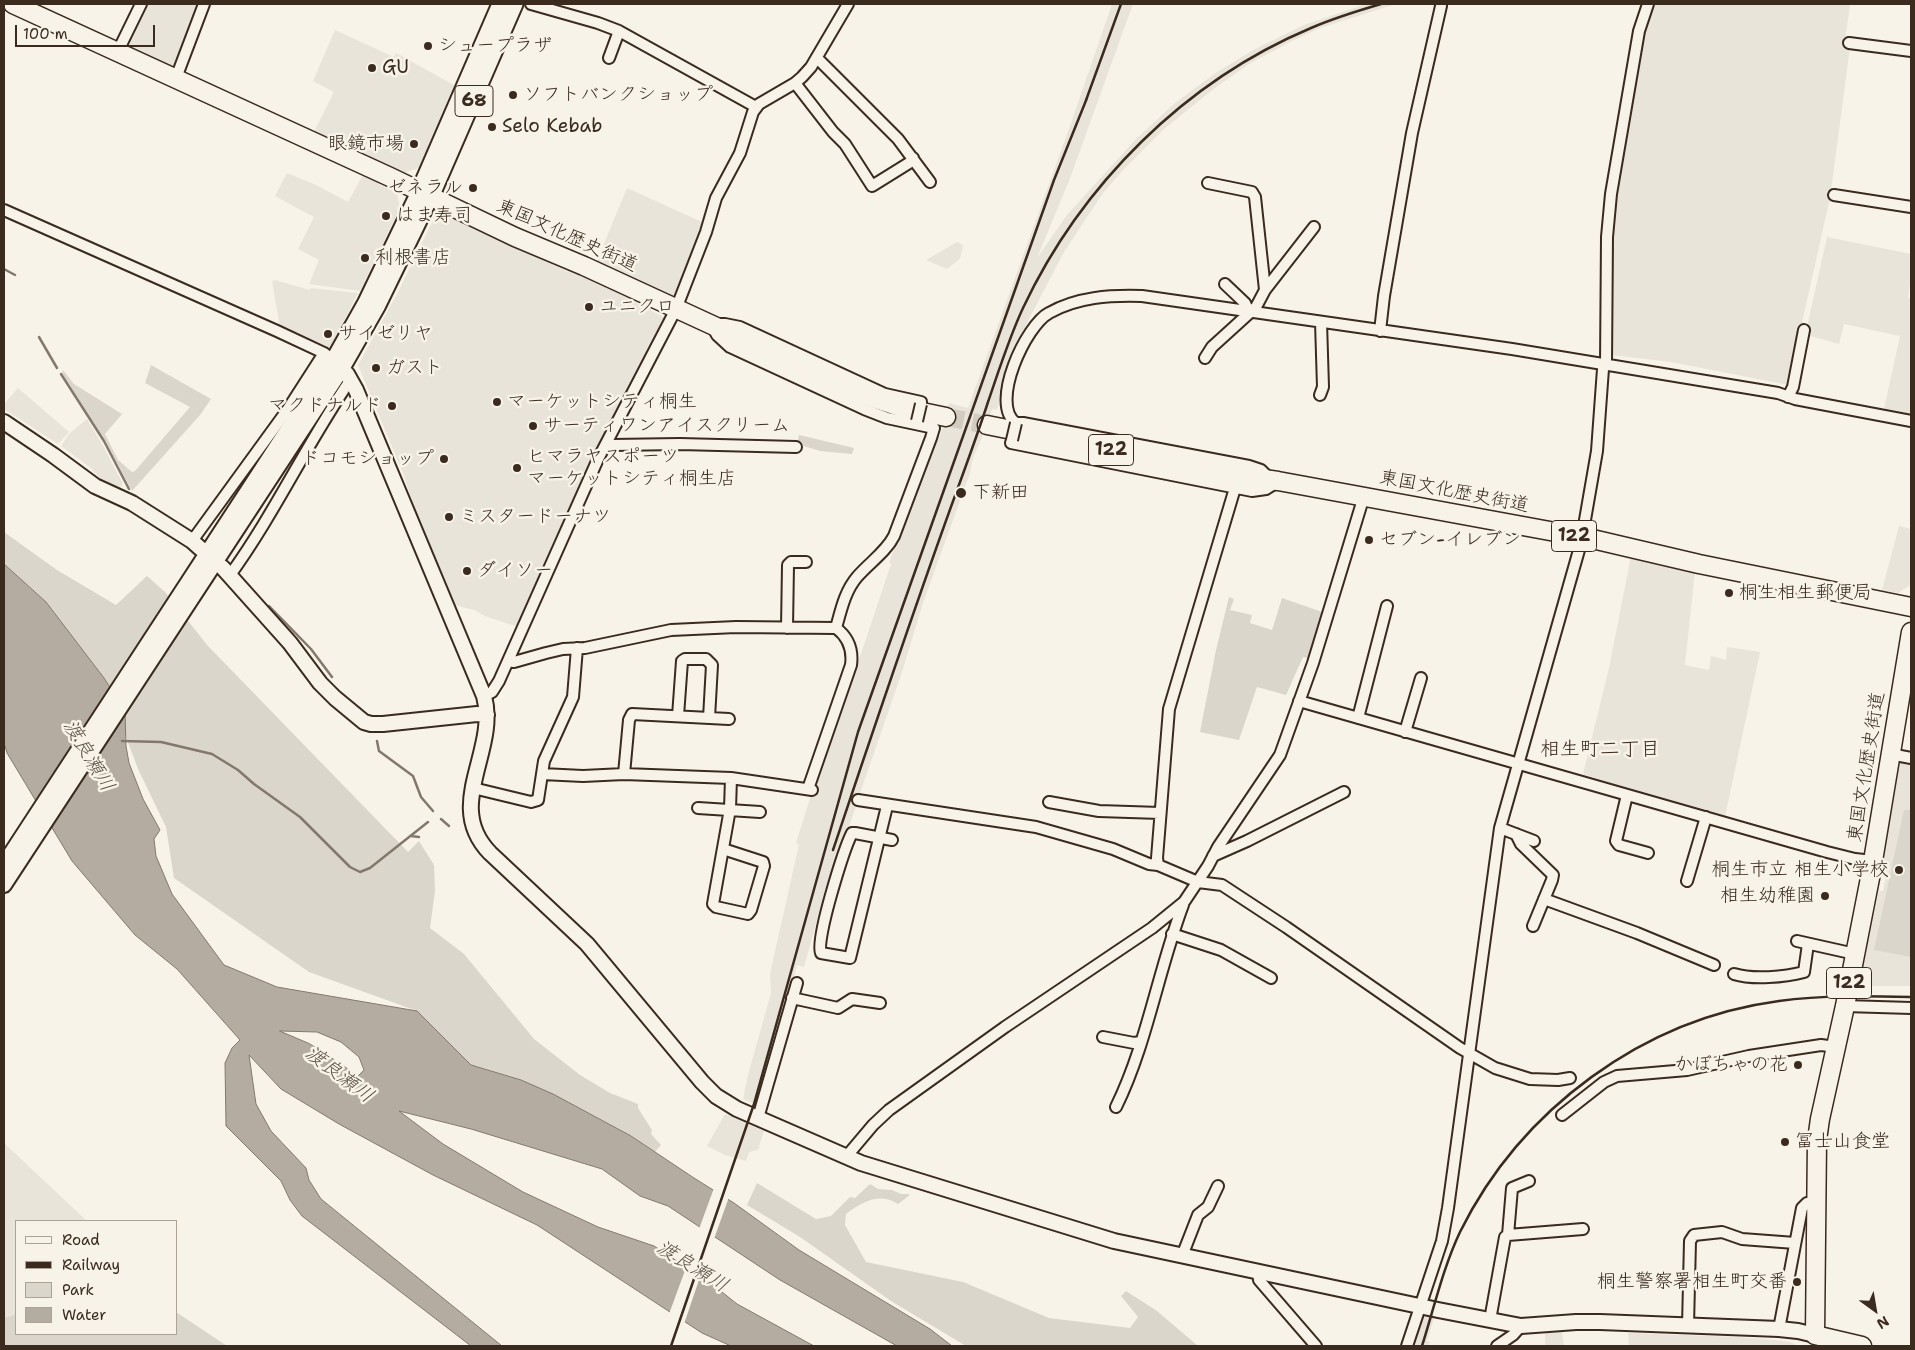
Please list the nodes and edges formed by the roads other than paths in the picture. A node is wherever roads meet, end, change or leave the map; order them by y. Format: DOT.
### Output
graph roads {
  1 [pos="14,4"];
  2 [pos="142,4"];
  3 [pos="204,4"];
  4 [pos="500,4"];
  5 [pos="515,4"];
  6 [pos="530,4"];
  7 [pos="848,4"];
  8 [pos="1648,4"];
  9 [pos="1441,6"];
  10 [pos="618,31"];
  11 [pos="1849,43"];
  12 [pos="1911,51"];
  13 [pos="118,52"];
  14 [pos="609,58"];
  15 [pos="817,58"];
  16 [pos="176,78"];
  17 [pos="795,83"];
  18 [pos="756,107"];
  19 [pos="913,158"];
  20 [pos="930,182"];
  21 [pos="1208,183"];
  22 [pos="425,194"];
  23 [pos="1834,195"];
  24 [pos="1911,207"];
  25 [pos="4,210"];
  26 [pos="1314,227"];
  27 [pos="1225,284"];
  28 [pos="1265,290"];
  29 [pos="676,309"];
  30 [pos="1249,312"];
  31 [pos="1321,322"];
  32 [pos="711,324"];
  33 [pos="1804,330"];
  34 [pos="1380,331"];
  35 [pos="1205,358"];
  36 [pos="1606,364"];
  37 [pos="337,365"];
  38 [pos="1320,395"];
  39 [pos="1788,396"];
  40 [pos="946,417"];
  41 [pos="1911,421"];
  42 [pos="4,422"];
  43 [pos="917,423"];
  44 [pos="1016,423"];
  45 [pos="987,425"];
  46 [pos="606,444"];
  47 [pos="796,446"];
  48 [pos="1274,480"];
  49 [pos="1235,488"];
  50 [pos="1364,496"];
  51 [pos="1581,537"];
  52 [pos="196,545"];
  53 [pos="806,562"];
  54 [pos="226,571"];
  55 [pos="201,574"];
  56 [pos="1387,606"];
  57 [pos="1911,607"];
  58 [pos="787,628"];
  59 [pos="836,628"];
  60 [pos="1911,632"];
  61 [pos="577,648"];
  62 [pos="508,661"];
  63 [pos="1421,678"];
  64 [pos="484,696"];
  65 [pos="1299,701"];
  66 [pos="487,715"];
  67 [pos="678,716"];
  68 [pos="709,718"];
  69 [pos="1358,718"];
  70 [pos="729,719"];
  71 [pos="1405,732"];
  72 [pos="1890,754"];
  73 [pos="1911,758"];
  74 [pos="1518,764"];
  75 [pos="542,774"];
  76 [pos="624,774"];
  77 [pos="731,778"];
  78 [pos="473,788"];
  79 [pos="1344,792"];
  80 [pos="1627,795"];
  81 [pos="858,800"];
  82 [pos="1050,802"];
  83 [pos="887,806"];
  84 [pos="698,808"];
  85 [pos="730,809"];
  86 [pos="760,812"];
  87 [pos="1160,813"];
  88 [pos="1706,817"];
  89 [pos="1500,828"];
  90 [pos="1516,834"];
  91 [pos="881,837"];
  92 [pos="892,840"];
  93 [pos="1534,841"];
  94 [pos="723,849"];
  95 [pos="1648,854"];
  96 [pos="1213,856"];
  97 [pos="1873,861"];
  98 [pos="4,864"];
  99 [pos="1158,865"];
  100 [pos="1687,881"];
  101 [pos="1198,882"];
  102 [pos="4,884"];
  103 [pos="1544,899"];
  104 [pos="1184,902"];
  105 [pos="1533,926"];
  106 [pos="1172,934"];
  107 [pos="1797,941"];
  108 [pos="1808,944"];
  109 [pos="1855,954"];
  110 [pos="1714,965"];
  111 [pos="1734,974"];
  112 [pos="1271,978"];
  113 [pos="797,983"];
  114 [pos="792,998"];
  115 [pos="880,1003"];
  116 [pos="1845,1006"];
  117 [pos="1911,1008"];
  118 [pos="1103,1037"];
  119 [pos="1140,1042"];
  120 [pos="1836,1047"];
  121 [pos="1470,1054"];
  122 [pos="1570,1078"];
  123 [pos="1116,1107"];
  124 [pos="1562,1115"];
  125 [pos="758,1118"];
  126 [pos="846,1156"];
  127 [pos="1529,1181"];
  128 [pos="1218,1186"];
  129 [pos="1818,1202"];
  130 [pos="1583,1229"];
  131 [pos="1508,1234"];
  132 [pos="1795,1243"];
  133 [pos="1182,1256"];
  134 [pos="1258,1271"];
  135 [pos="1420,1306"];
  136 [pos="1490,1320"];
  137 [pos="1521,1326"];
  138 [pos="1688,1326"];
  139 [pos="1779,1329"];
  140 [pos="1815,1341"];
  141 [pos="1316,1346"];
  142 [pos="1407,1346"];
  143 [pos="1497,1346"];
  144 [pos="1862,1346"];
  1 -- 13 [label="highway, 東国文化歴史街道"];
  2 -- 13 [label="street"];
  3 -- 16 [label="street"];
  4 -- 22 [label="main road, 68"];
  5 -- 22 [label="main road, 68"];
  6 -- 10 [label="street"];
  7 -- 15 [label="street"];
  8 -- 36 [label="street"];
  9 -- 34 [label="street"];
  10 -- 14 [label="street"];
  10 -- 18 [label="street"];
  11 -- 12 [label="street"];
  13 -- 16 [label="highway, 東国文化歴史街道"];
  15 -- 17 [label="street"];
  15 -- 19 [label="street"];
  16 -- 22 [label="highway, 東国文化歴史街道"];
  17 -- 18 [label="street"];
  17 -- 19 [label="street"];
  18 -- 29 [label="street"];
  19 -- 20 [label="street"];
  21 -- 28 [label="street"];
  22 -- 29 [label="highway, 東国文化歴史街道"];
  22 -- 37 [label="street"];
  23 -- 24 [label="street"];
  25 -- 37 [label="street"];
  26 -- 28 [label="street"];
  27 -- 30 [label="street"];
  28 -- 30 [label="street"];
  29 -- 32 [label="highway, 東国文化歴史街道"];
  29 -- 46 [label="street"];
  30 -- 31 [label="street"];
  30 -- 35 [label="street"];
  30 -- 44 [label="street"];
  31 -- 34 [label="street"];
  31 -- 38 [label="street"];
  32 -- 40 [label="highway, 東国文化歴史街道"];
  32 -- 43 [label="street"];
  32 -- 43 [label="street, bridge"];
  33 -- 39 [label="street"];
  34 -- 36 [label="street"];
  36 -- 39 [label="street"];
  36 -- 51 [label="street"];
  37 -- 52 [label="street"];
  37 -- 54 [label="street"];
  37 -- 55 [label="street"];
  37 -- 64 [label="street"];
  39 -- 41 [label="street"];
  42 -- 52 [label="street"];
  43 -- 59 [label="street"];
  44 -- 48 [label="street"];
  44 -- 49 [label="street, bridge"];
  45 -- 48 [label="highway, 東国文化歴史街道 / 122"];
  46 -- 47 [label="street"];
  46 -- 62 [label="street"];
  48 -- 49 [label="street"];
  48 -- 50 [label="highway, 東国文化歴史街道 / 122"];
  49 -- 87 [label="street"];
  50 -- 51 [label="highway, 東国文化歴史街道 / 122"];
  50 -- 65 [label="street"];
  51 -- 57 [label="highway, 東国文化歴史街道 / 122"];
  51 -- 74 [label="street"];
  53 -- 58 [label="street"];
  54 -- 66 [label="street"];
  55 -- 98 [label="street"];
  55 -- 102 [label="street"];
  56 -- 69 [label="street"];
  58 -- 59 [label="street"];
  58 -- 61 [label="street"];
  59 -- 77 [label="street"];
  60 -- 72 [label="highway, 東国文化歴史街道 / 122"];
  61 -- 62 [label="street"];
  61 -- 75 [label="street"];
  62 -- 64 [label="street"];
  63 -- 71 [label="street"];
  64 -- 66 [label="street"];
  65 -- 69 [label="street"];
  65 -- 96 [label="street"];
  66 -- 78 [label="street"];
  67 -- 68 [label="street"];
  67 -- 68 [label="street"];
  67 -- 76 [label="street"];
  68 -- 70 [label="street"];
  69 -- 71 [label="street"];
  71 -- 74 [label="street"];
  72 -- 73 [label="street"];
  72 -- 97 [label="highway, 東国文化歴史街道 / 122"];
  74 -- 80 [label="street"];
  74 -- 89 [label="street"];
  75 -- 76 [label="street"];
  75 -- 78 [label="street"];
  76 -- 77 [label="street"];
  77 -- 85 [label="street"];
  78 -- 125 [label="street"];
  79 -- 96 [label="street"];
  80 -- 88 [label="street"];
  80 -- 95 [label="street"];
  81 -- 83 [label="street"];
  82 -- 87 [label="street"];
  83 -- 91 [label="street"];
  83 -- 99 [label="street"];
  84 -- 85 [label="street"];
  85 -- 86 [label="street"];
  85 -- 94 [label="street"];
  87 -- 99 [label="street"];
  88 -- 97 [label="street"];
  88 -- 100 [label="street"];
  89 -- 90 [label="street"];
  89 -- 121 [label="street"];
  90 -- 93 [label="street"];
  90 -- 103 [label="street"];
  91 -- 91 [label="street"];
  91 -- 92 [label="street"];
  94 -- 94 [label="street"];
  96 -- 101 [label="street"];
  97 -- 109 [label="highway, 東国文化歴史街道 / 122"];
  99 -- 101 [label="street"];
  101 -- 104 [label="street"];
  101 -- 121 [label="street"];
  103 -- 105 [label="street"];
  103 -- 110 [label="street"];
  104 -- 106 [label="street"];
  104 -- 126 [label="street"];
  106 -- 112 [label="street"];
  106 -- 119 [label="street"];
  107 -- 108 [label="street"];
  108 -- 109 [label="street"];
  108 -- 111 [label="street"];
  109 -- 116 [label="highway, 東国文化歴史街道 / 122"];
  113 -- 114 [label="street"];
  114 -- 115 [label="street"];
  114 -- 125 [label="street"];
  116 -- 117 [label="street"];
  116 -- 120 [label="highway, 東国文化歴史街道 / 122"];
  118 -- 119 [label="street"];
  119 -- 123 [label="street"];
  120 -- 124 [label="street"];
  120 -- 129 [label="highway, 東国文化歴史街道 / 122"];
  121 -- 122 [label="street"];
  121 -- 135 [label="street"];
  125 -- 126 [label="street"];
  126 -- 133 [label="street"];
  127 -- 131 [label="street"];
  128 -- 133 [label="street"];
  129 -- 132 [label="street"];
  129 -- 140 [label="highway, 東国文化歴史街道 / 122"];
  130 -- 131 [label="street"];
  131 -- 136 [label="street"];
  132 -- 138 [label="street"];
  132 -- 139 [label="street"];
  133 -- 134 [label="street"];
  134 -- 135 [label="street"];
  134 -- 141 [label="street"];
  135 -- 136 [label="street"];
  135 -- 142 [label="street"];
  136 -- 137 [label="street"];
  137 -- 138 [label="street"];
  137 -- 143 [label="street"];
  138 -- 139 [label="street"];
  139 -- 140 [label="street"];
  140 -- 144 [label="highway"];
}
